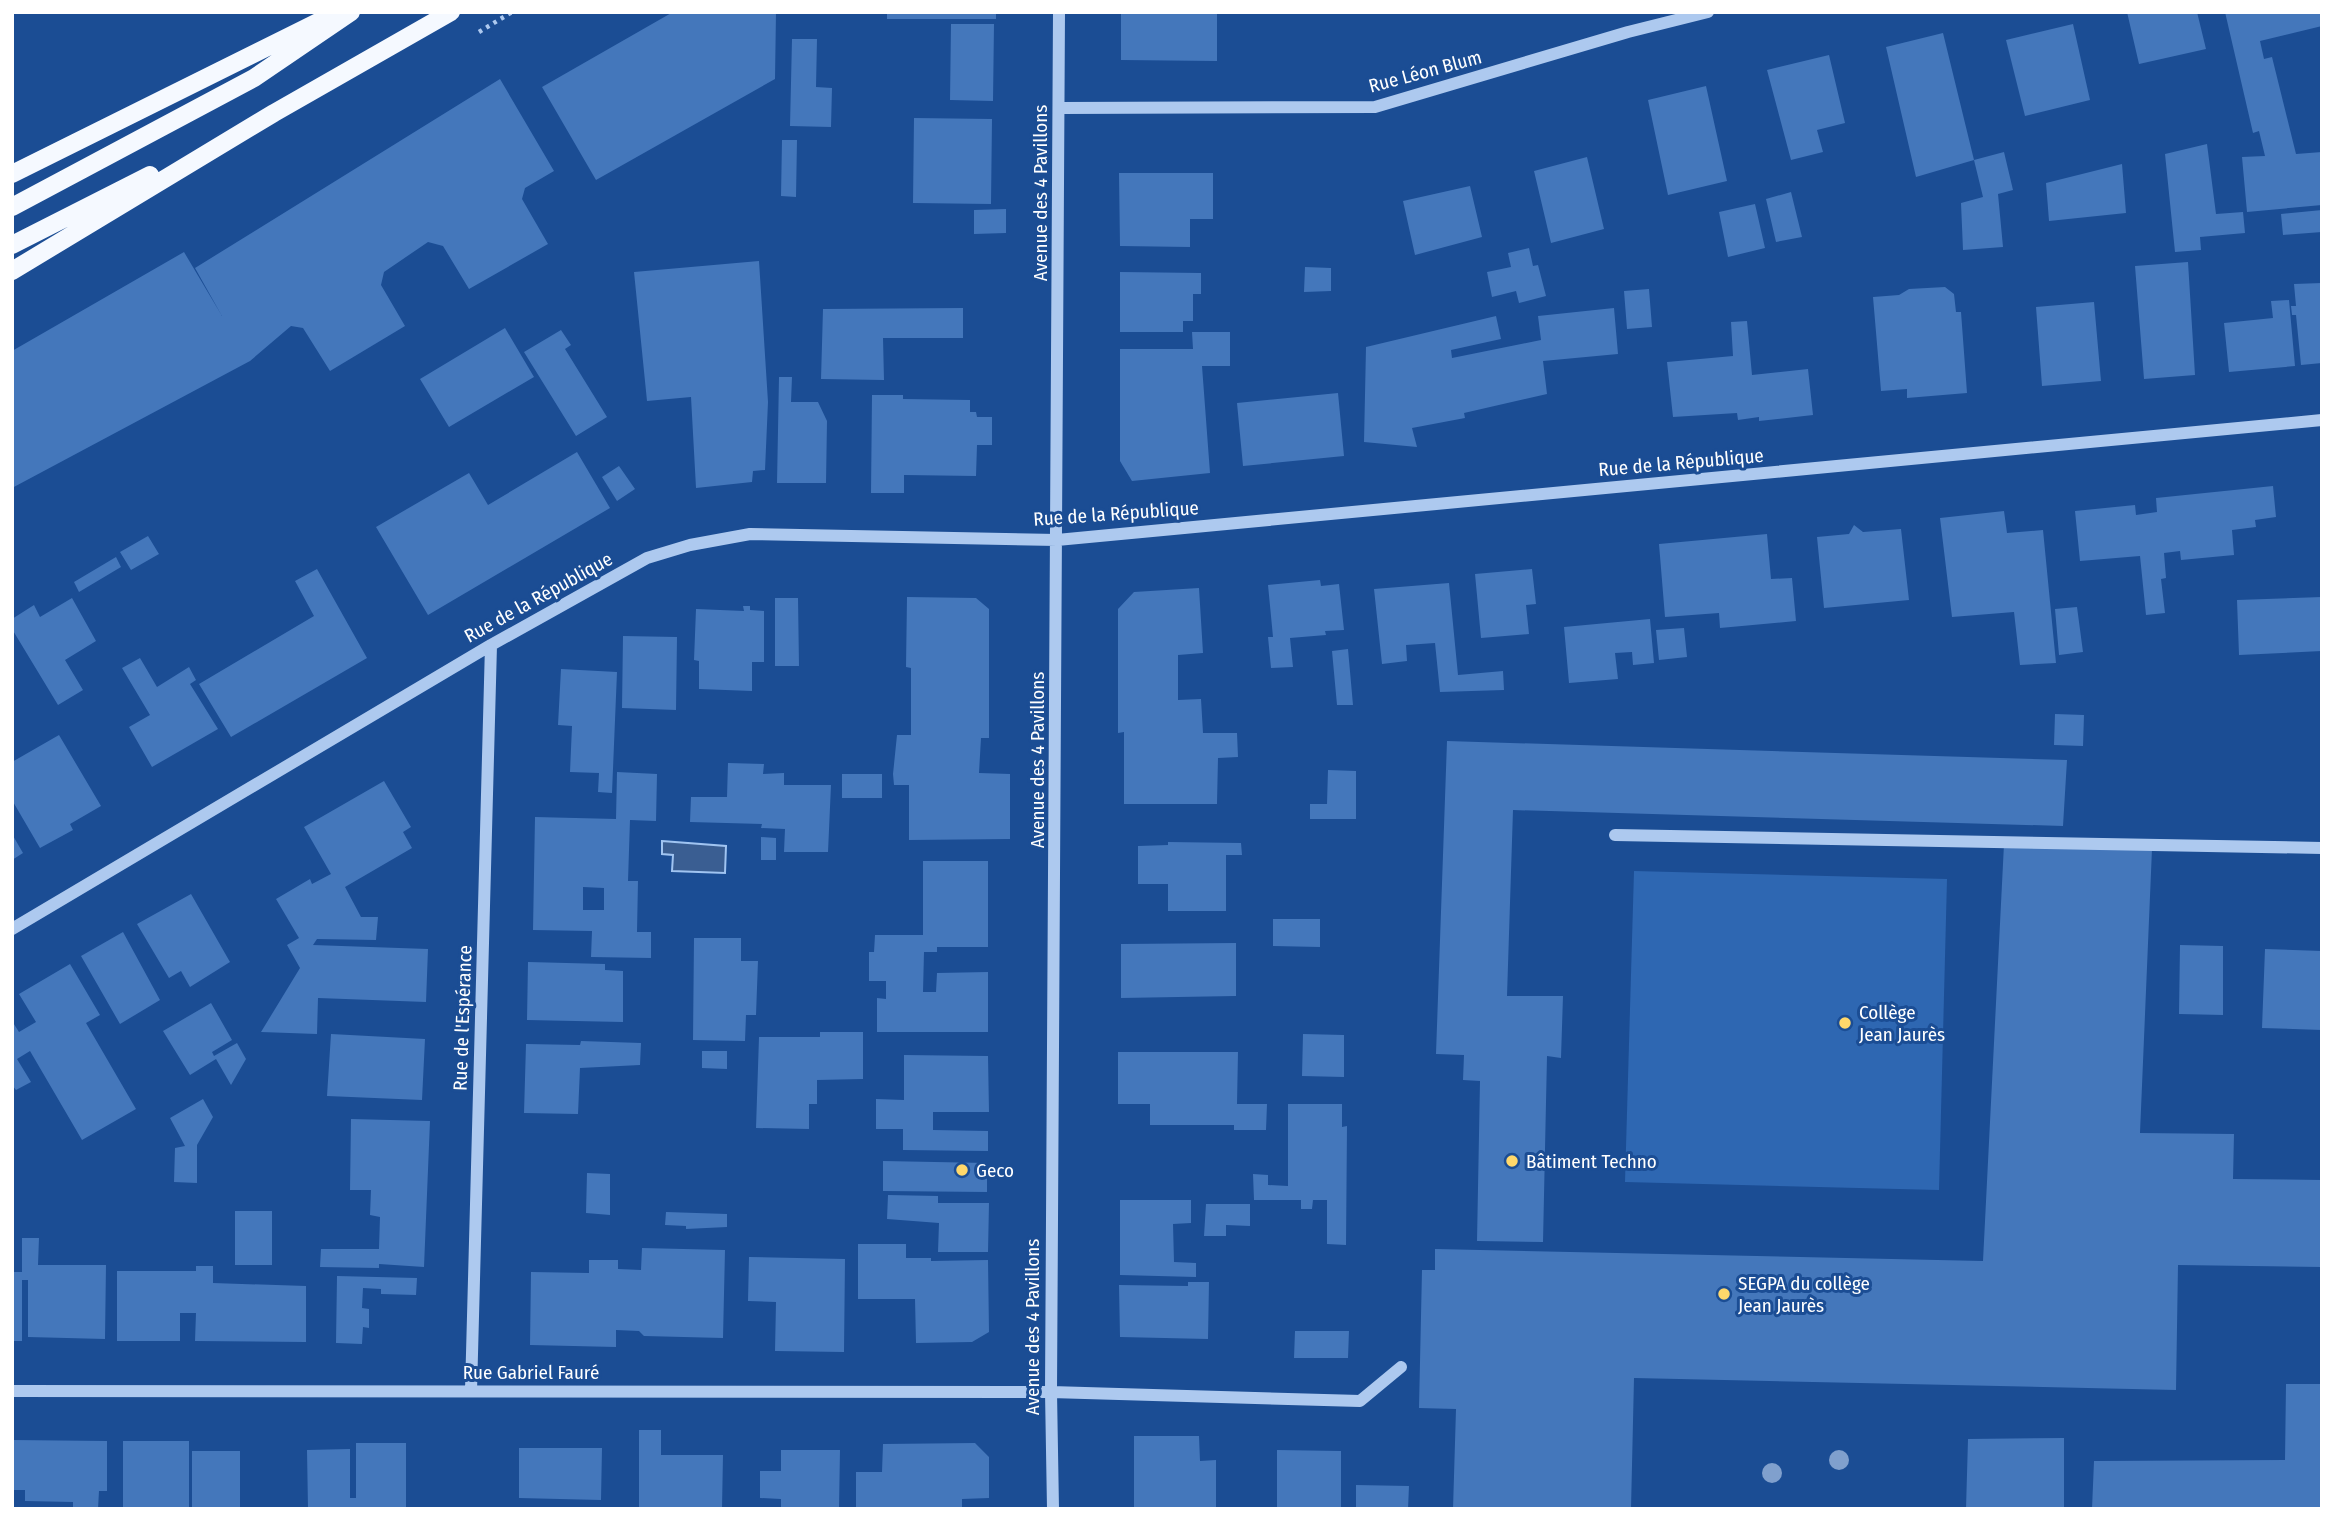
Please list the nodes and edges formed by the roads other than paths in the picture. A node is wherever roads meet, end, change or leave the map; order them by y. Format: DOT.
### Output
graph roads {
  1 [pos="337,12"];
  2 [pos="351,12"];
  3 [pos="451,12"];
  4 [pos="1059,12"];
  5 [pos="1708,12"];
  6 [pos="1060,108"];
  7 [pos="274,113"];
  8 [pos="12,174"];
  9 [pos="12,207"];
  10 [pos="12,244"];
  11 [pos="12,271"];
  12 [pos="2322,420"];
  13 [pos="1057,540"];
  14 [pos="491,645"];
  15 [pos="1615,835"];
  16 [pos="2322,848"];
  17 [pos="12,929"];
  18 [pos="1401,1367"];
  19 [pos="12,1391"];
  20 [pos="471,1391"];
  21 [pos="1051,1392"];
  22 [pos="1052,1509"];
  1 -- 8 [label="main road"];
  2 -- 9 [label="main road"];
  3 -- 7 [label="main road"];
  4 -- 6 [label="street, Avenue des 4 Pavillons"];
  5 -- 6 [label="street, Rue Léon Blum"];
  6 -- 13 [label="street, Avenue des 4 Pavillons"];
  7 -- 10 [label="main road"];
  7 -- 11 [label="main road"];
  12 -- 13 [label="street, Rue de la République"];
  13 -- 14 [label="street, Rue de la République"];
  13 -- 21 [label="street, Avenue des 4 Pavillons"];
  14 -- 17 [label="street, Rue de la République"];
  14 -- 20 [label="street, Rue de l'Espérance"];
  15 -- 16 [label="street"];
  18 -- 21 [label="street, Rue Gabriel Fauré"];
  19 -- 20 [label="street, Rue Gabriel Fauré"];
  20 -- 21 [label="street, Rue Gabriel Fauré"];
  21 -- 22 [label="street, Avenue des 4 Pavillons"];
}
